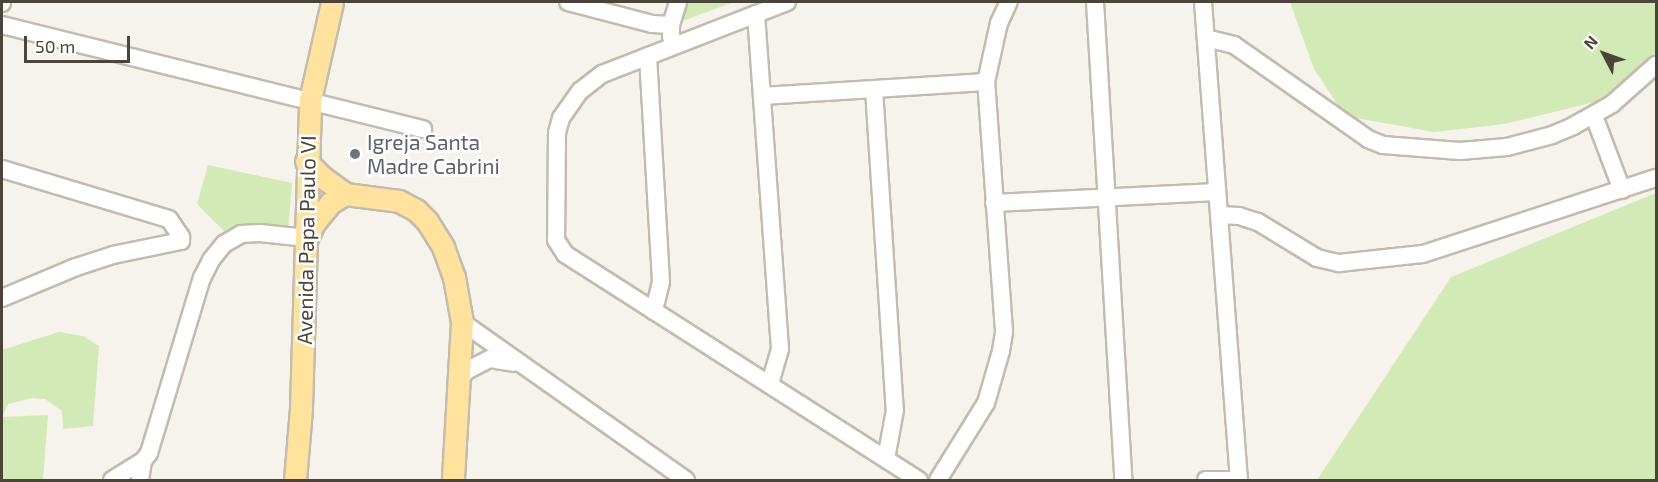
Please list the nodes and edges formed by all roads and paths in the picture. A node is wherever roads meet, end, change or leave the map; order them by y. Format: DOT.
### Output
graph roads {
  1 [pos="332,2"];
  2 [pos="568,2"];
  3 [pos="678,2"];
  4 [pos="787,2"];
  5 [pos="1010,2"];
  6 [pos="1095,2"];
  7 [pos="1203,2"];
  8 [pos="756,14"];
  9 [pos="2,25"];
  10 [pos="671,25"];
  11 [pos="1206,38"];
  12 [pos="672,46"];
  13 [pos="648,56"];
  14 [pos="1656,65"];
  15 [pos="986,82"];
  16 [pos="874,89"];
  17 [pos="762,96"];
  18 [pos="310,100"];
  19 [pos="1594,116"];
  20 [pos="423,129"];
  21 [pos="306,161"];
  22 [pos="2,169"];
  23 [pos="1656,178"];
  24 [pos="1622,190"];
  25 [pos="1217,192"];
  26 [pos="345,194"];
  27 [pos="1106,197"];
  28 [pos="994,203"];
  29 [pos="1219,215"];
  30 [pos="307,238"];
  31 [pos="2,298"];
  32 [pos="654,311"];
  33 [pos="462,322"];
  34 [pos="521,366"];
  35 [pos="459,381"];
  36 [pos="770,385"];
  37 [pos="886,459"];
  38 [pos="143,460"];
  39 [pos="112,480"];
  40 [pos="140,480"];
  41 [pos="295,480"];
  42 [pos="453,480"];
  43 [pos="686,480"];
  44 [pos="919,480"];
  45 [pos="938,480"];
  46 [pos="1123,480"];
  47 [pos="1206,480"];
  48 [pos="1239,480"];
  1 -- 18 [label="main road, Avenida Papa Paulo VI"];
  2 -- 10 [label="street"];
  3 -- 10 [label="street"];
  4 -- 8 [label="street"];
  5 -- 15 [label="street"];
  6 -- 27 [label="street"];
  7 -- 11 [label="street"];
  8 -- 12 [label="street"];
  8 -- 17 [label="street"];
  9 -- 18 [label="street"];
  10 -- 12 [label="street"];
  11 -- 19 [label="street"];
  11 -- 25 [label="street"];
  12 -- 13 [label="street"];
  13 -- 32 [label="street"];
  13 -- 32 [label="street"];
  14 -- 19 [label="street"];
  15 -- 16 [label="street"];
  15 -- 28 [label="street"];
  16 -- 17 [label="street"];
  16 -- 37 [label="street"];
  17 -- 36 [label="street"];
  18 -- 20 [label="street"];
  18 -- 21 [label="main road, Avenida Papa Paulo VI"];
  19 -- 24 [label="street"];
  21 -- 26 [label="main road"];
  21 -- 30 [label="main road, Avenida Papa Paulo VI"];
  22 -- 31 [label="street"];
  23 -- 24 [label="street"];
  24 -- 29 [label="street"];
  25 -- 27 [label="street"];
  25 -- 29 [label="street"];
  26 -- 30 [label="main road"];
  26 -- 33 [label="main road"];
  27 -- 28 [label="street"];
  27 -- 46 [label="street"];
  28 -- 45 [label="street"];
  29 -- 48 [label="street"];
  30 -- 38 [label="street"];
  30 -- 41 [label="main road, Avenida Papa Paulo VI"];
  32 -- 36 [label="street"];
  33 -- 34 [label="street"];
  33 -- 35 [label="main road"];
  34 -- 35 [label="street"];
  34 -- 43 [label="street"];
  35 -- 42 [label="main road"];
  36 -- 37 [label="street"];
  37 -- 44 [label="street"];
  38 -- 39 [label="street"];
  38 -- 40 [label="street"];
  47 -- 48 [label="street"];
}
